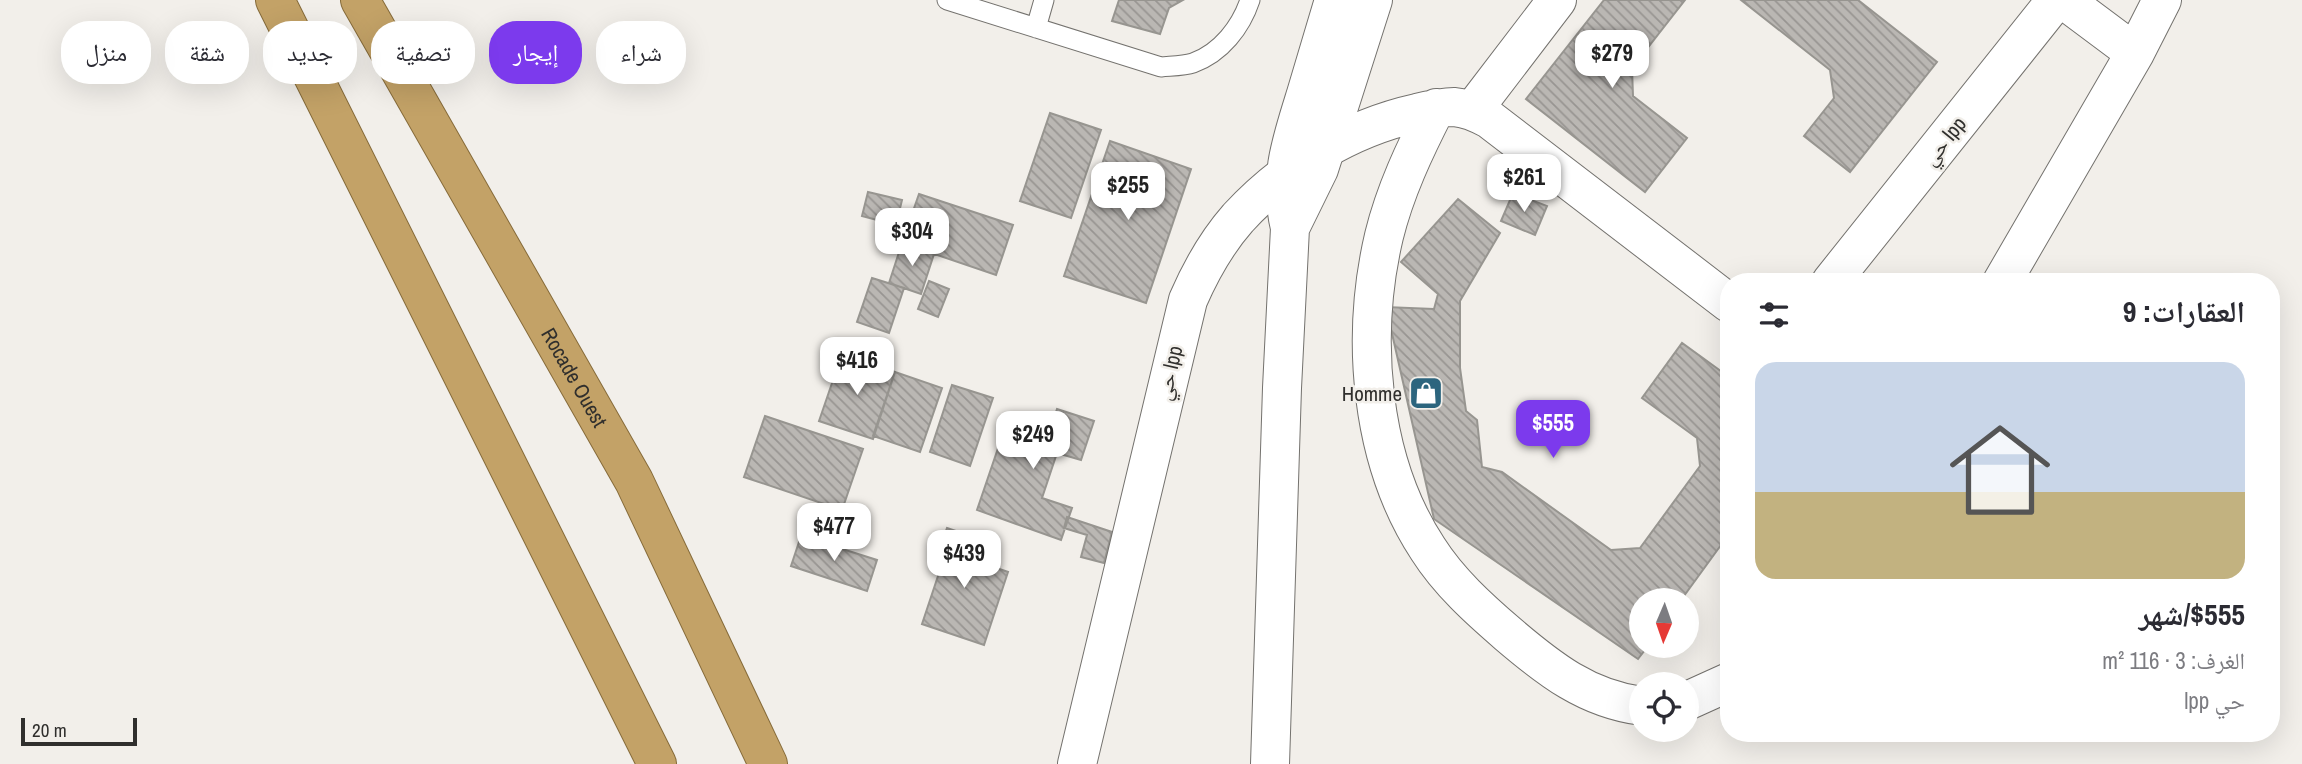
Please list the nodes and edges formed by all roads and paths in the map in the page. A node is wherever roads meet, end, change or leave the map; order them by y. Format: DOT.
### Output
graph roads {
  1 [pos="275,0"];
  2 [pos="360,0"];
  3 [pos="947,0"];
  4 [pos="1044,0"];
  5 [pos="1250,0"];
  6 [pos="1334,0"];
  7 [pos="1373,0"];
  8 [pos="1558,0"];
  9 [pos="2056,0"];
  10 [pos="2064,0"];
  11 [pos="2162,0"];
  12 [pos="1036,28"];
  13 [pos="2135,52"];
  14 [pos="1455,109"];
  15 [pos="1326,148"];
  16 [pos="1285,177"];
  17 [pos="1290,228"];
  18 [pos="1838,273"];
  19 [pos="2007,273"];
  20 [pos="1720,296"];
  21 [pos="1720,686"];
  22 [pos="1699,696"];
  23 [pos="1629,703"];
  24 [pos="657,764"];
  25 [pos="768,764"];
  26 [pos="1077,764"];
  27 [pos="1270,764"];
  1 -- 24 [label="highway"];
  2 -- 25 [label="highway, Rocade Ouest"];
  3 -- 12 [label="lane"];
  4 -- 12 [label="lane"];
  5 -- 12 [label="lane"];
  6 -- 16 [label="street"];
  7 -- 15 [label="street"];
  8 -- 14 [label="street"];
  9 -- 18 [label="street, حي lpp"];
  10 -- 13 [label="street"];
  11 -- 13 [label="street"];
  13 -- 19 [label="street"];
  14 -- 15 [label="street, حي lpp"];
  14 -- 20 [label="street"];
  14 -- 23 [label="street"];
  15 -- 16 [label="street, حي lpp"];
  15 -- 17 [label="street"];
  16 -- 17 [label="street"];
  16 -- 26 [label="street, حي lpp"];
  17 -- 27 [label="street"];
  21 -- 22 [label="street"];
}
